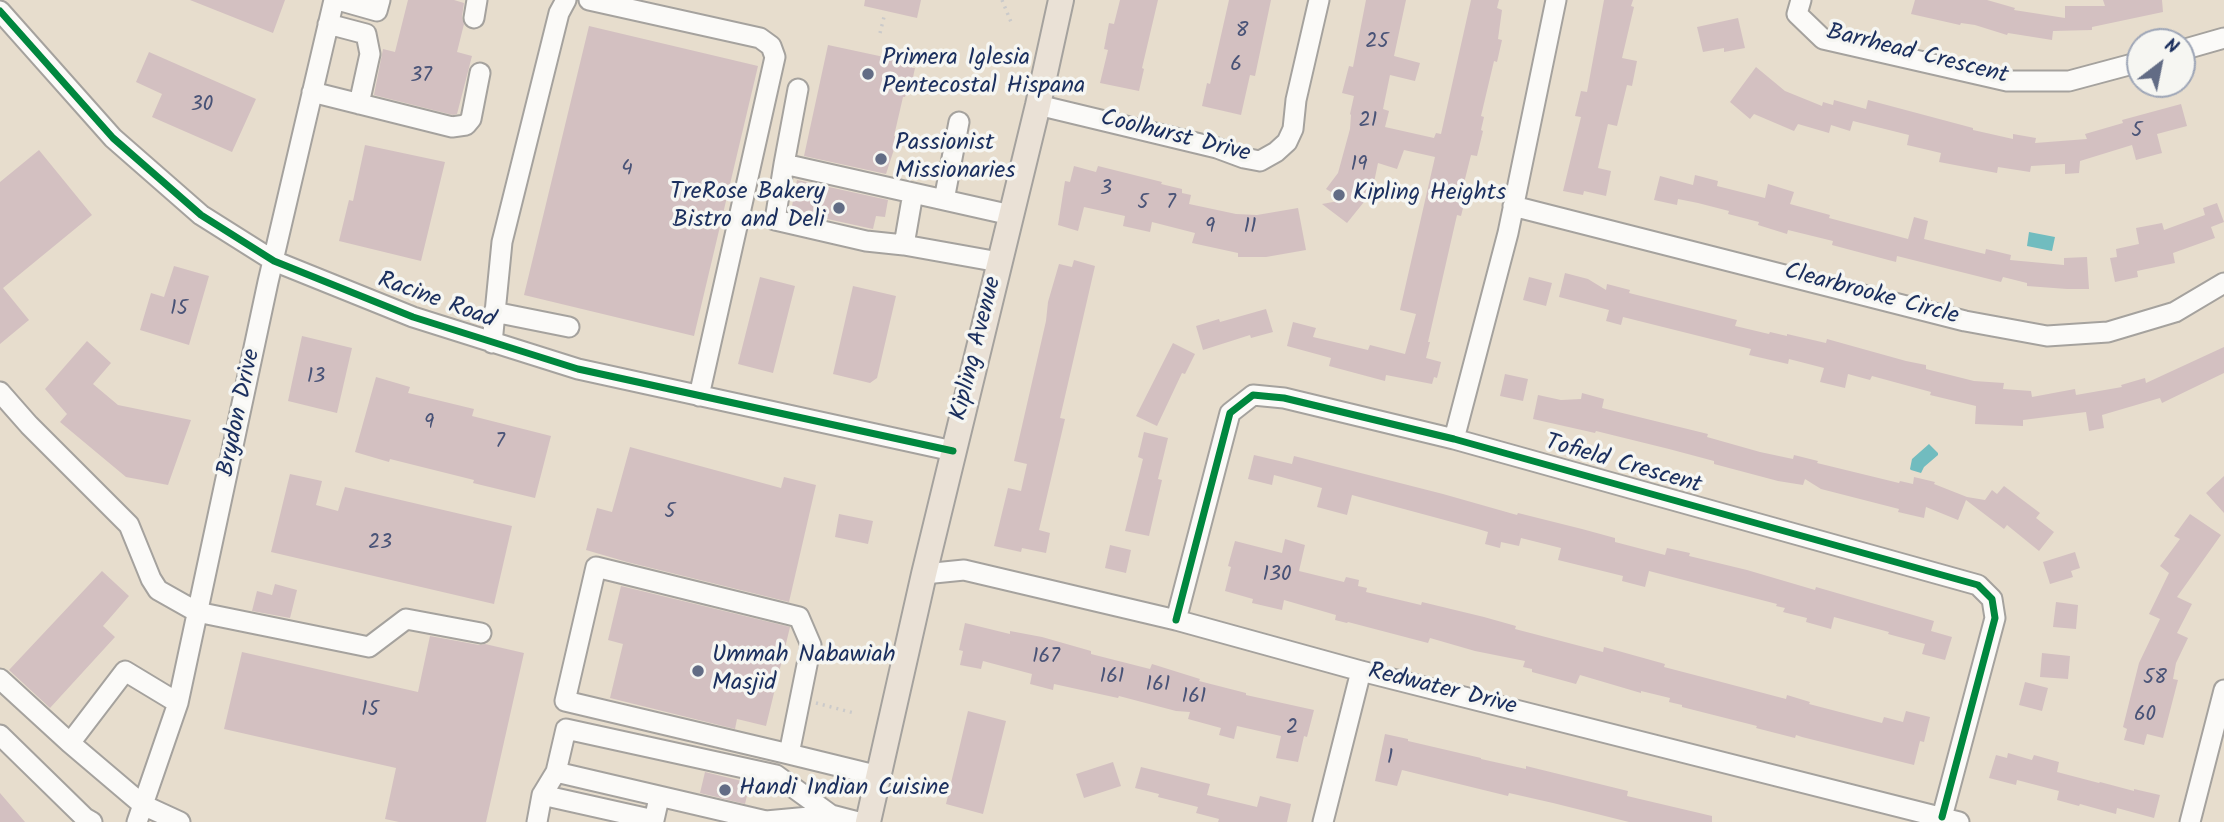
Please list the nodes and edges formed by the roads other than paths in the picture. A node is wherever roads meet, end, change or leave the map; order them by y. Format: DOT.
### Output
graph roads {
  1 [pos="336,0"];
  2 [pos="380,0"];
  3 [pos="566,0"];
  4 [pos="589,0"];
  5 [pos="1061,0"];
  6 [pos="1319,0"];
  7 [pos="1556,0"];
  8 [pos="1801,0"];
  9 [pos="0,11"];
  10 [pos="328,24"];
  11 [pos="2224,38"];
  12 [pos="2196,46"];
  13 [pos="2126,66"];
  14 [pos="480,73"];
  15 [pos="798,89"];
  16 [pos="313,92"];
  17 [pos="359,104"];
  18 [pos="1038,105"];
  19 [pos="959,122"];
  20 [pos="784,164"];
  21 [pos="913,193"];
  22 [pos="944,200"];
  23 [pos="1513,206"];
  24 [pos="1011,215"];
  25 [pos="904,245"];
  26 [pos="274,261"];
  27 [pos="999,262"];
  28 [pos="2224,283"];
  29 [pos="494,312"];
  30 [pos="569,327"];
  31 [pos="492,343"];
  32 [pos="0,392"];
  33 [pos="699,396"];
  34 [pos="1454,439"];
  35 [pos="953,451"];
  36 [pos="924,574"];
  37 [pos="197,612"];
  38 [pos="1176,620"];
  39 [pos="481,634"];
  40 [pos="1361,671"];
  41 [pos="0,679"];
  42 [pos="2224,690"];
  43 [pos="565,701"];
  44 [pos="178,703"];
  45 [pos="566,729"];
  46 [pos="0,735"];
  47 [pos="70,743"];
  48 [pos="789,754"];
  49 [pos="555,772"];
  50 [pos="879,776"];
  51 [pos="542,795"];
  52 [pos="659,798"];
  53 [pos="140,813"];
  54 [pos="831,815"];
  55 [pos="1951,820"];
  56 [pos="654,821"];
  57 [pos="92,822"];
  58 [pos="180,822"];
  59 [pos="537,822"];
  60 [pos="858,822"];
  61 [pos="868,822"];
  62 [pos="1323,822"];
  63 [pos="2190,822"];
  1 -- 2 [label="street"];
  1 -- 10 [label="street, Brydon Drive"];
  3 -- 29 [label="street"];
  4 -- 33 [label="street"];
  5 -- 18 [label="main road, Kipling Avenue"];
  6 -- 18 [label="street, Coolhurst Drive"];
  7 -- 23 [label="street"];
  8 -- 13 [label="street, Barrhead Crescent"];
  9 -- 26 [label="street, Racine Road"];
  10 -- 16 [label="street, Brydon Drive"];
  10 -- 17 [label="street"];
  11 -- 12 [label="street"];
  14 -- 17 [label="street"];
  15 -- 20 [label="street"];
  16 -- 17 [label="street"];
  16 -- 26 [label="street, Brydon Drive"];
  18 -- 24 [label="main road, Kipling Avenue"];
  19 -- 22 [label="street"];
  20 -- 21 [label="street"];
  20 -- 25 [label="street"];
  21 -- 22 [label="street"];
  21 -- 25 [label="street"];
  22 -- 24 [label="street"];
  23 -- 28 [label="street, Clearbrooke Circle"];
  23 -- 34 [label="street"];
  24 -- 27 [label="main road, Kipling Avenue"];
  25 -- 27 [label="street"];
  26 -- 31 [label="street, Racine Road"];
  26 -- 37 [label="street, Brydon Drive"];
  27 -- 35 [label="main road, Kipling Avenue"];
  29 -- 30 [label="street"];
  29 -- 31 [label="street"];
  31 -- 33 [label="street, Racine Road"];
  32 -- 37 [label="street"];
  33 -- 35 [label="street, Racine Road"];
  34 -- 38 [label="street, Tofield Crescent"];
  34 -- 55 [label="street, Tofield Crescent"];
  35 -- 36 [label="main road, Kipling Avenue"];
  36 -- 38 [label="street, Redwater Drive"];
  36 -- 50 [label="main road, Kipling Avenue"];
  37 -- 39 [label="street"];
  37 -- 44 [label="street, Brydon Drive"];
  38 -- 40 [label="street, Redwater Drive"];
  40 -- 55 [label="street, Redwater Drive"];
  40 -- 62 [label="street"];
  41 -- 47 [label="street"];
  42 -- 63 [label="street"];
  43 -- 45 [label="street"];
  43 -- 48 [label="street"];
  43 -- 48 [label="street"];
  44 -- 47 [label="street"];
  44 -- 53 [label="street, Brydon Drive"];
  45 -- 49 [label="street"];
  45 -- 54 [label="street"];
  46 -- 57 [label="street"];
  47 -- 53 [label="street"];
  48 -- 50 [label="street"];
  49 -- 51 [label="street"];
  49 -- 52 [label="street"];
  50 -- 61 [label="main road, Kipling Avenue"];
  51 -- 56 [label="street"];
  51 -- 59 [label="street"];
  52 -- 54 [label="street"];
  52 -- 56 [label="street"];
  53 -- 58 [label="street"];
  54 -- 60 [label="street"];
}
